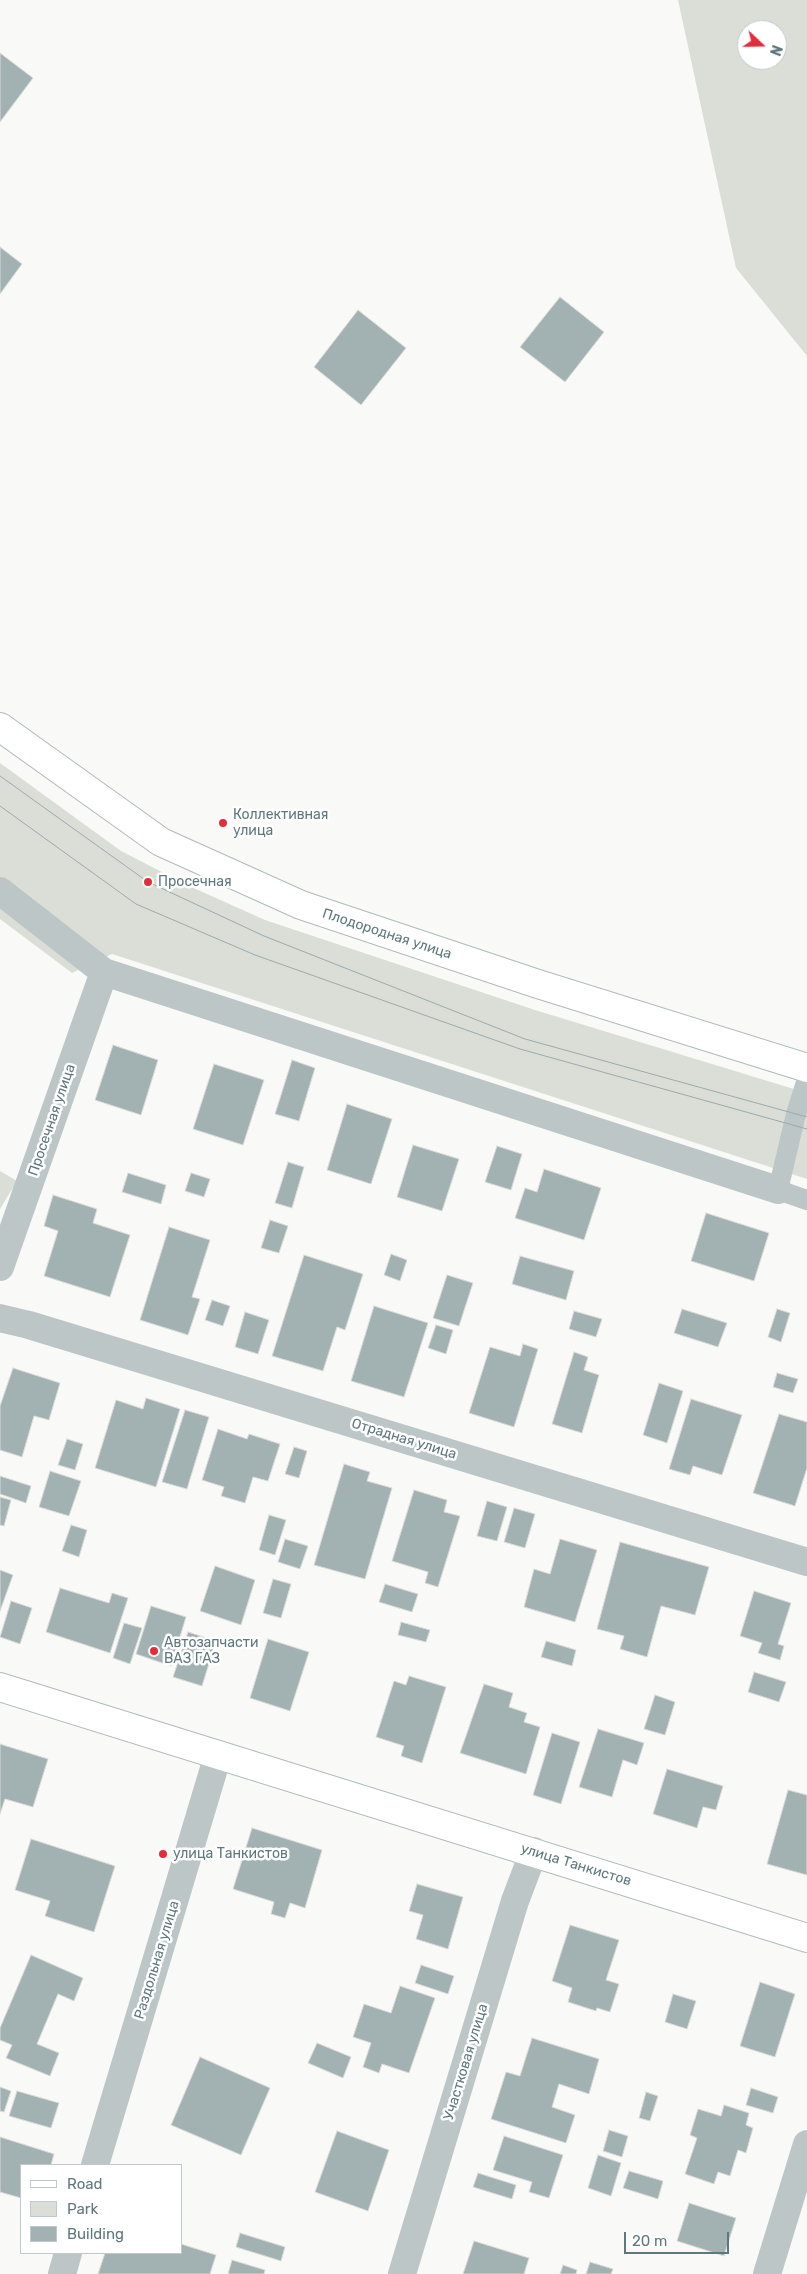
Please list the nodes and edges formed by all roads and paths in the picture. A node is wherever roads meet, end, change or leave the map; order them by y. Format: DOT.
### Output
graph roads {
  1 [pos="0,727"];
  2 [pos="0,890"];
  3 [pos="104,972"];
  4 [pos="807,1068"];
  5 [pos="807,1079"];
  6 [pos="778,1190"];
  7 [pos="807,1200"];
  8 [pos="0,1267"];
  9 [pos="0,1318"];
  10 [pos="807,1562"];
  11 [pos="0,1687"];
  12 [pos="218,1755"];
  13 [pos="534,1851"];
  14 [pos="807,1938"];
  15 [pos="807,2144"];
  16 [pos="95,2164"];
  17 [pos="68,2254"];
  18 [pos="62,2274"];
  19 [pos="402,2274"];
  20 [pos="767,2274"];
  1 -- 4 [label="main road, Плодородная улица"];
  2 -- 3 [label="street"];
  3 -- 6 [label="street"];
  3 -- 8 [label="street, Просечная улица"];
  5 -- 6 [label="lane"];
  6 -- 7 [label="lane"];
  9 -- 10 [label="street, Отрадная улица"];
  11 -- 12 [label="main road, улица Танкистов"];
  12 -- 13 [label="main road, улица Танкистов"];
  12 -- 16 [label="street, Раздольная улица"];
  13 -- 14 [label="main road, улица Танкистов"];
  13 -- 19 [label="street, Участковая улица"];
  15 -- 20 [label="street"];
  17 -- 18 [label="street"];
}
